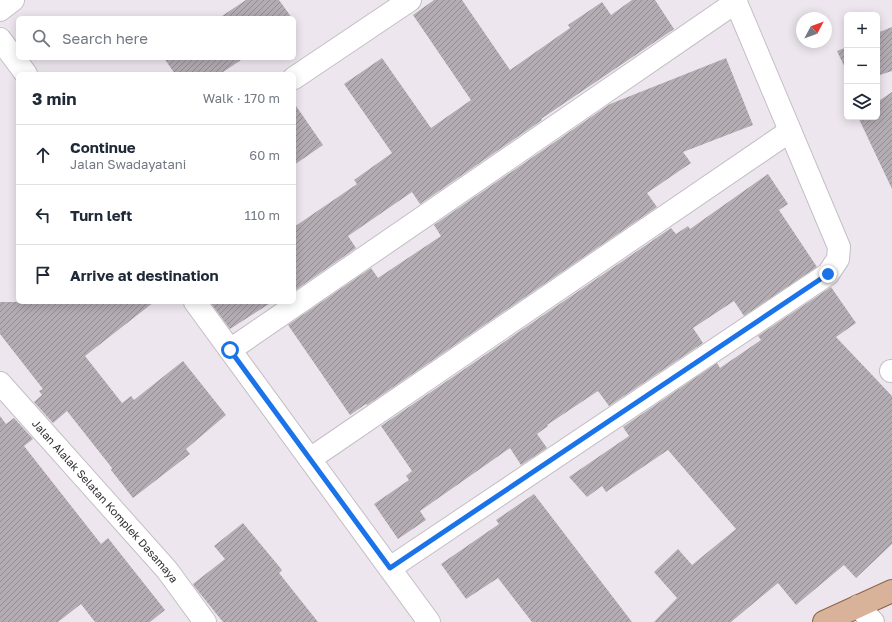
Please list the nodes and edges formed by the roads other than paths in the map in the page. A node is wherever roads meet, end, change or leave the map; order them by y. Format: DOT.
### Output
graph roads {
  1 [pos="13,0"];
  2 [pos="410,0"];
  3 [pos="735,1"];
  4 [pos="0,10"];
  5 [pos="0,39"];
  6 [pos="25,72"];
  7 [pos="296,77"];
  8 [pos="790,131"];
  9 [pos="196,304"];
  10 [pos="230,350"];
  11 [pos="0,383"];
  12 [pos="310,458"];
  13 [pos="390,568"];
  14 [pos="892,591"];
  15 [pos="858,606"];
  16 [pos="205,622"];
  17 [pos="429,622"];
  18 [pos="824,622"];
  19 [pos="873,622"];
  1 -- 4 [label="street"];
  2 -- 7 [label="street"];
  3 -- 8 [label="street"];
  3 -- 10 [label="street"];
  5 -- 6 [label="street"];
  8 -- 12 [label="street"];
  8 -- 13 [label="street"];
  9 -- 10 [label="street"];
  10 -- 12 [label="street"];
  11 -- 16 [label="street, Jalan Alalak Selatan Komplek Dasamaya"];
  12 -- 13 [label="street"];
  13 -- 17 [label="street"];
  14 -- 15 [label="main road"];
  15 -- 18 [label="main road"];
  15 -- 19 [label="street"];
}
